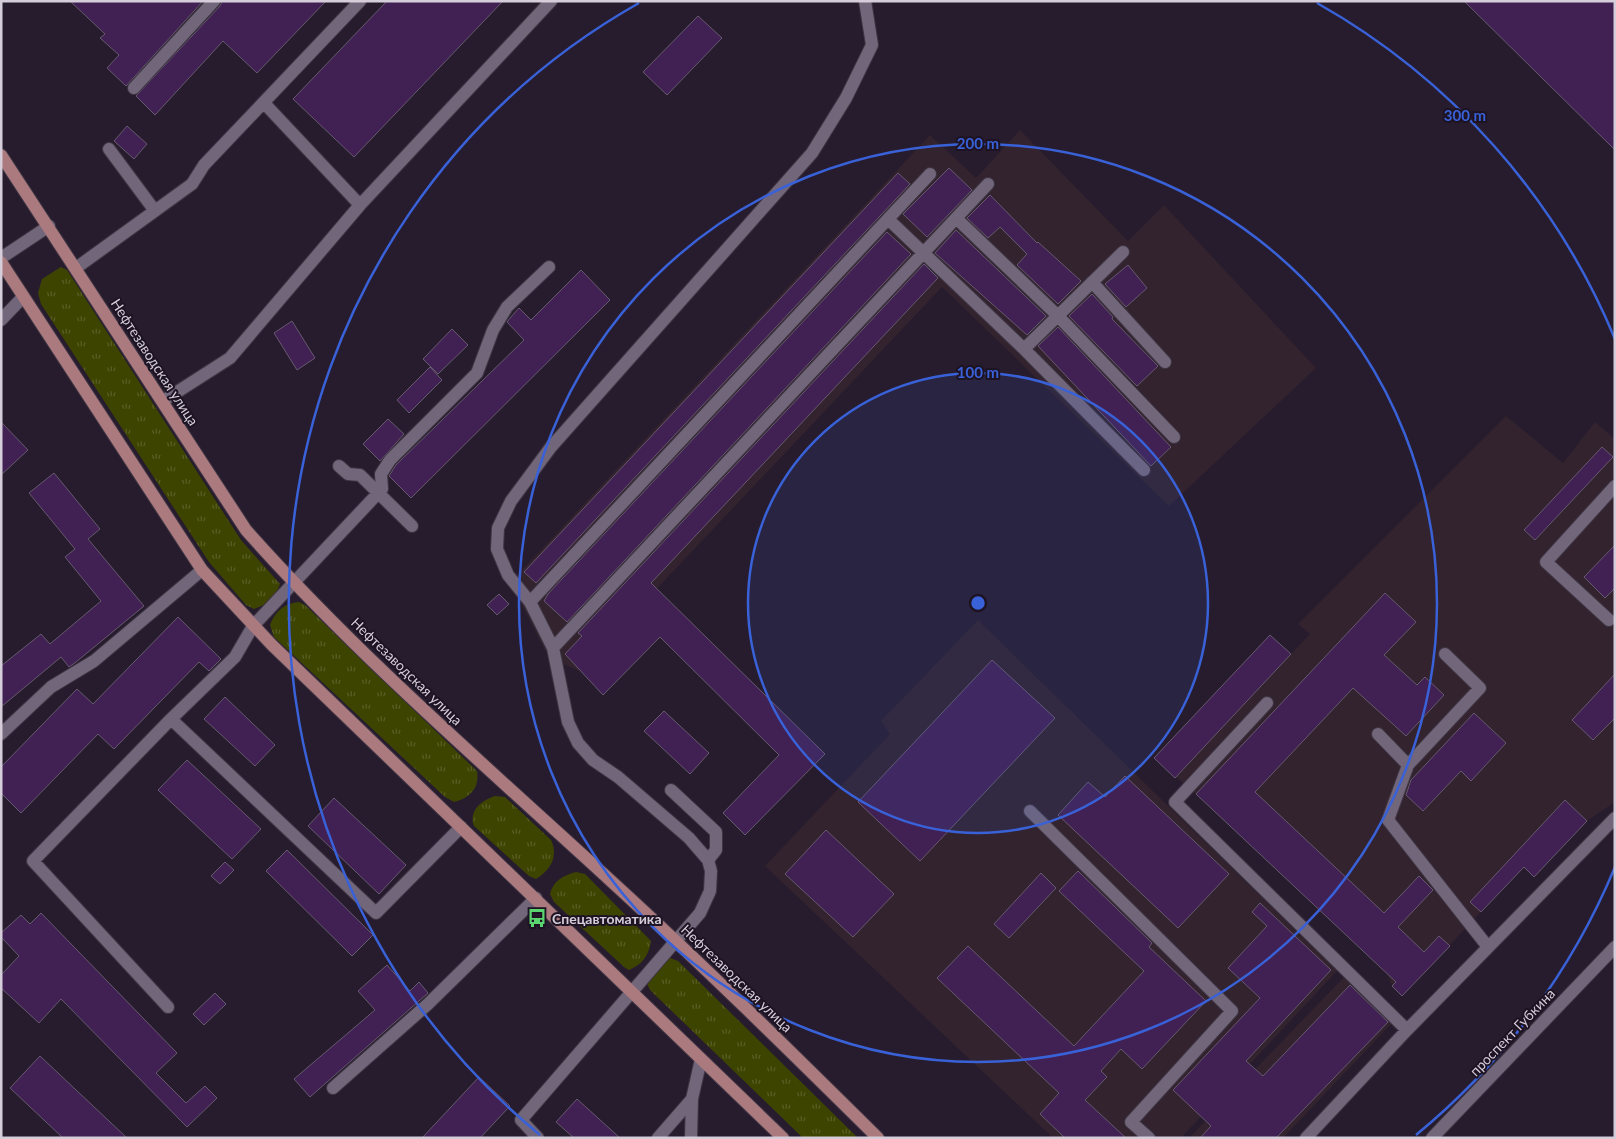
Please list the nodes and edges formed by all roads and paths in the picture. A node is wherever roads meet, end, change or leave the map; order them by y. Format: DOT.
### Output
graph roads {
  1 [pos="214,1"];
  2 [pos="360,1"];
  3 [pos="551,1"];
  4 [pos="865,1"];
  5 [pos="134,88"];
  6 [pos="264,103"];
  7 [pos="109,149"];
  8 [pos="1,155"];
  9 [pos="930,174"];
  10 [pos="988,184"];
  11 [pos="360,205"];
  12 [pos="155,211"];
  13 [pos="956,218"];
  14 [pos="888,219"];
  15 [pos="49,226"];
  16 [pos="1123,252"];
  17 [pos="923,253"];
  18 [pos="1,258"];
  19 [pos="1,262"];
  20 [pos="549,267"];
  21 [pos="76,268"];
  22 [pos="1092,282"];
  23 [pos="23,297"];
  24 [pos="1057,315"];
  25 [pos="1,320"];
  26 [pos="1024,349"];
  27 [pos="1165,362"];
  28 [pos="163,401"];
  29 [pos="1174,437"];
  30 [pos="339,466"];
  31 [pos="1144,470"];
  32 [pos="1615,486"];
  33 [pos="377,493"];
  34 [pos="412,526"];
  35 [pos="202,570"];
  36 [pos="294,584"];
  37 [pos="530,602"];
  38 [pos="1613,620"];
  39 [pos="253,626"];
  40 [pos="553,648"];
  41 [pos="1445,654"];
  42 [pos="1267,703"];
  43 [pos="172,719"];
  44 [pos="1,734"];
  45 [pos="1378,734"];
  46 [pos="1408,765"];
  47 [pos="671,790"];
  48 [pos="1030,811"];
  49 [pos="1615,818"];
  50 [pos="461,827"];
  51 [pos="708,860"];
  52 [pos="536,898"];
  53 [pos="677,940"];
  54 [pos="1488,947"];
  55 [pos="1615,947"];
  56 [pos="632,991"];
  57 [pos="168,1007"];
  58 [pos="1407,1030"];
  59 [pos="701,1059"];
  60 [pos="333,1088"];
  61 [pos="692,1099"];
  62 [pos="538,1138"];
  63 [pos="658,1138"];
  64 [pos="692,1138"];
  65 [pos="783,1138"];
  66 [pos="878,1138"];
  67 [pos="1149,1138"];
  68 [pos="1306,1138"];
  69 [pos="1432,1138"];
  1 -- 5 [label="street"];
  2 -- 6 [label="street"];
  3 -- 11 [label="street"];
  4 -- 37 [label="street"];
  6 -- 11 [label="street"];
  6 -- 12 [label="street"];
  7 -- 12 [label="street"];
  8 -- 15 [label="main road, Нефтезаводская улица"];
  9 -- 14 [label="street"];
  10 -- 13 [label="street"];
  11 -- 28 [label="street"];
  12 -- 21 [label="street"];
  13 -- 17 [label="street"];
  13 -- 24 [label="street"];
  14 -- 17 [label="street"];
  14 -- 37 [label="street"];
  15 -- 18 [label="street"];
  15 -- 21 [label="main road, Нефтезаводская улица"];
  16 -- 22 [label="street"];
  17 -- 26 [label="street"];
  17 -- 40 [label="street"];
  19 -- 23 [label="main road"];
  20 -- 33 [label="street"];
  21 -- 28 [label="main road, Нефтезаводская улица"];
  22 -- 24 [label="street"];
  22 -- 27 [label="street"];
  23 -- 25 [label="street"];
  23 -- 35 [label="main road"];
  24 -- 26 [label="street"];
  24 -- 29 [label="street"];
  26 -- 31 [label="street"];
  28 -- 36 [label="main road, Нефтезаводская улица"];
  30 -- 33 [label="street"];
  32 -- 38 [label="street"];
  33 -- 34 [label="street"];
  33 -- 36 [label="street"];
  35 -- 39 [label="main road"];
  35 -- 44 [label="street"];
  36 -- 39 [label="street"];
  36 -- 53 [label="main road, Нефтезаводская улица"];
  37 -- 40 [label="street"];
  39 -- 43 [label="street"];
  39 -- 50 [label="main road"];
  40 -- 51 [label="street"];
  41 -- 46 [label="street"];
  42 -- 58 [label="street"];
  43 -- 50 [label="street"];
  43 -- 57 [label="street"];
  45 -- 46 [label="street"];
  46 -- 54 [label="street"];
  47 -- 51 [label="street"];
  48 -- 67 [label="street"];
  49 -- 54 [label="street"];
  50 -- 52 [label="main road"];
  51 -- 53 [label="street"];
  52 -- 56 [label="main road"];
  52 -- 60 [label="street"];
  53 -- 56 [label="street"];
  53 -- 66 [label="main road, Нефтезаводская улица"];
  54 -- 58 [label="street"];
  55 -- 69 [label="street, проспект Губкина"];
  56 -- 59 [label="main road"];
  56 -- 62 [label="street"];
  58 -- 68 [label="street"];
  59 -- 61 [label="street"];
  59 -- 65 [label="main road"];
  61 -- 63 [label="street"];
  61 -- 64 [label="street"];
}
